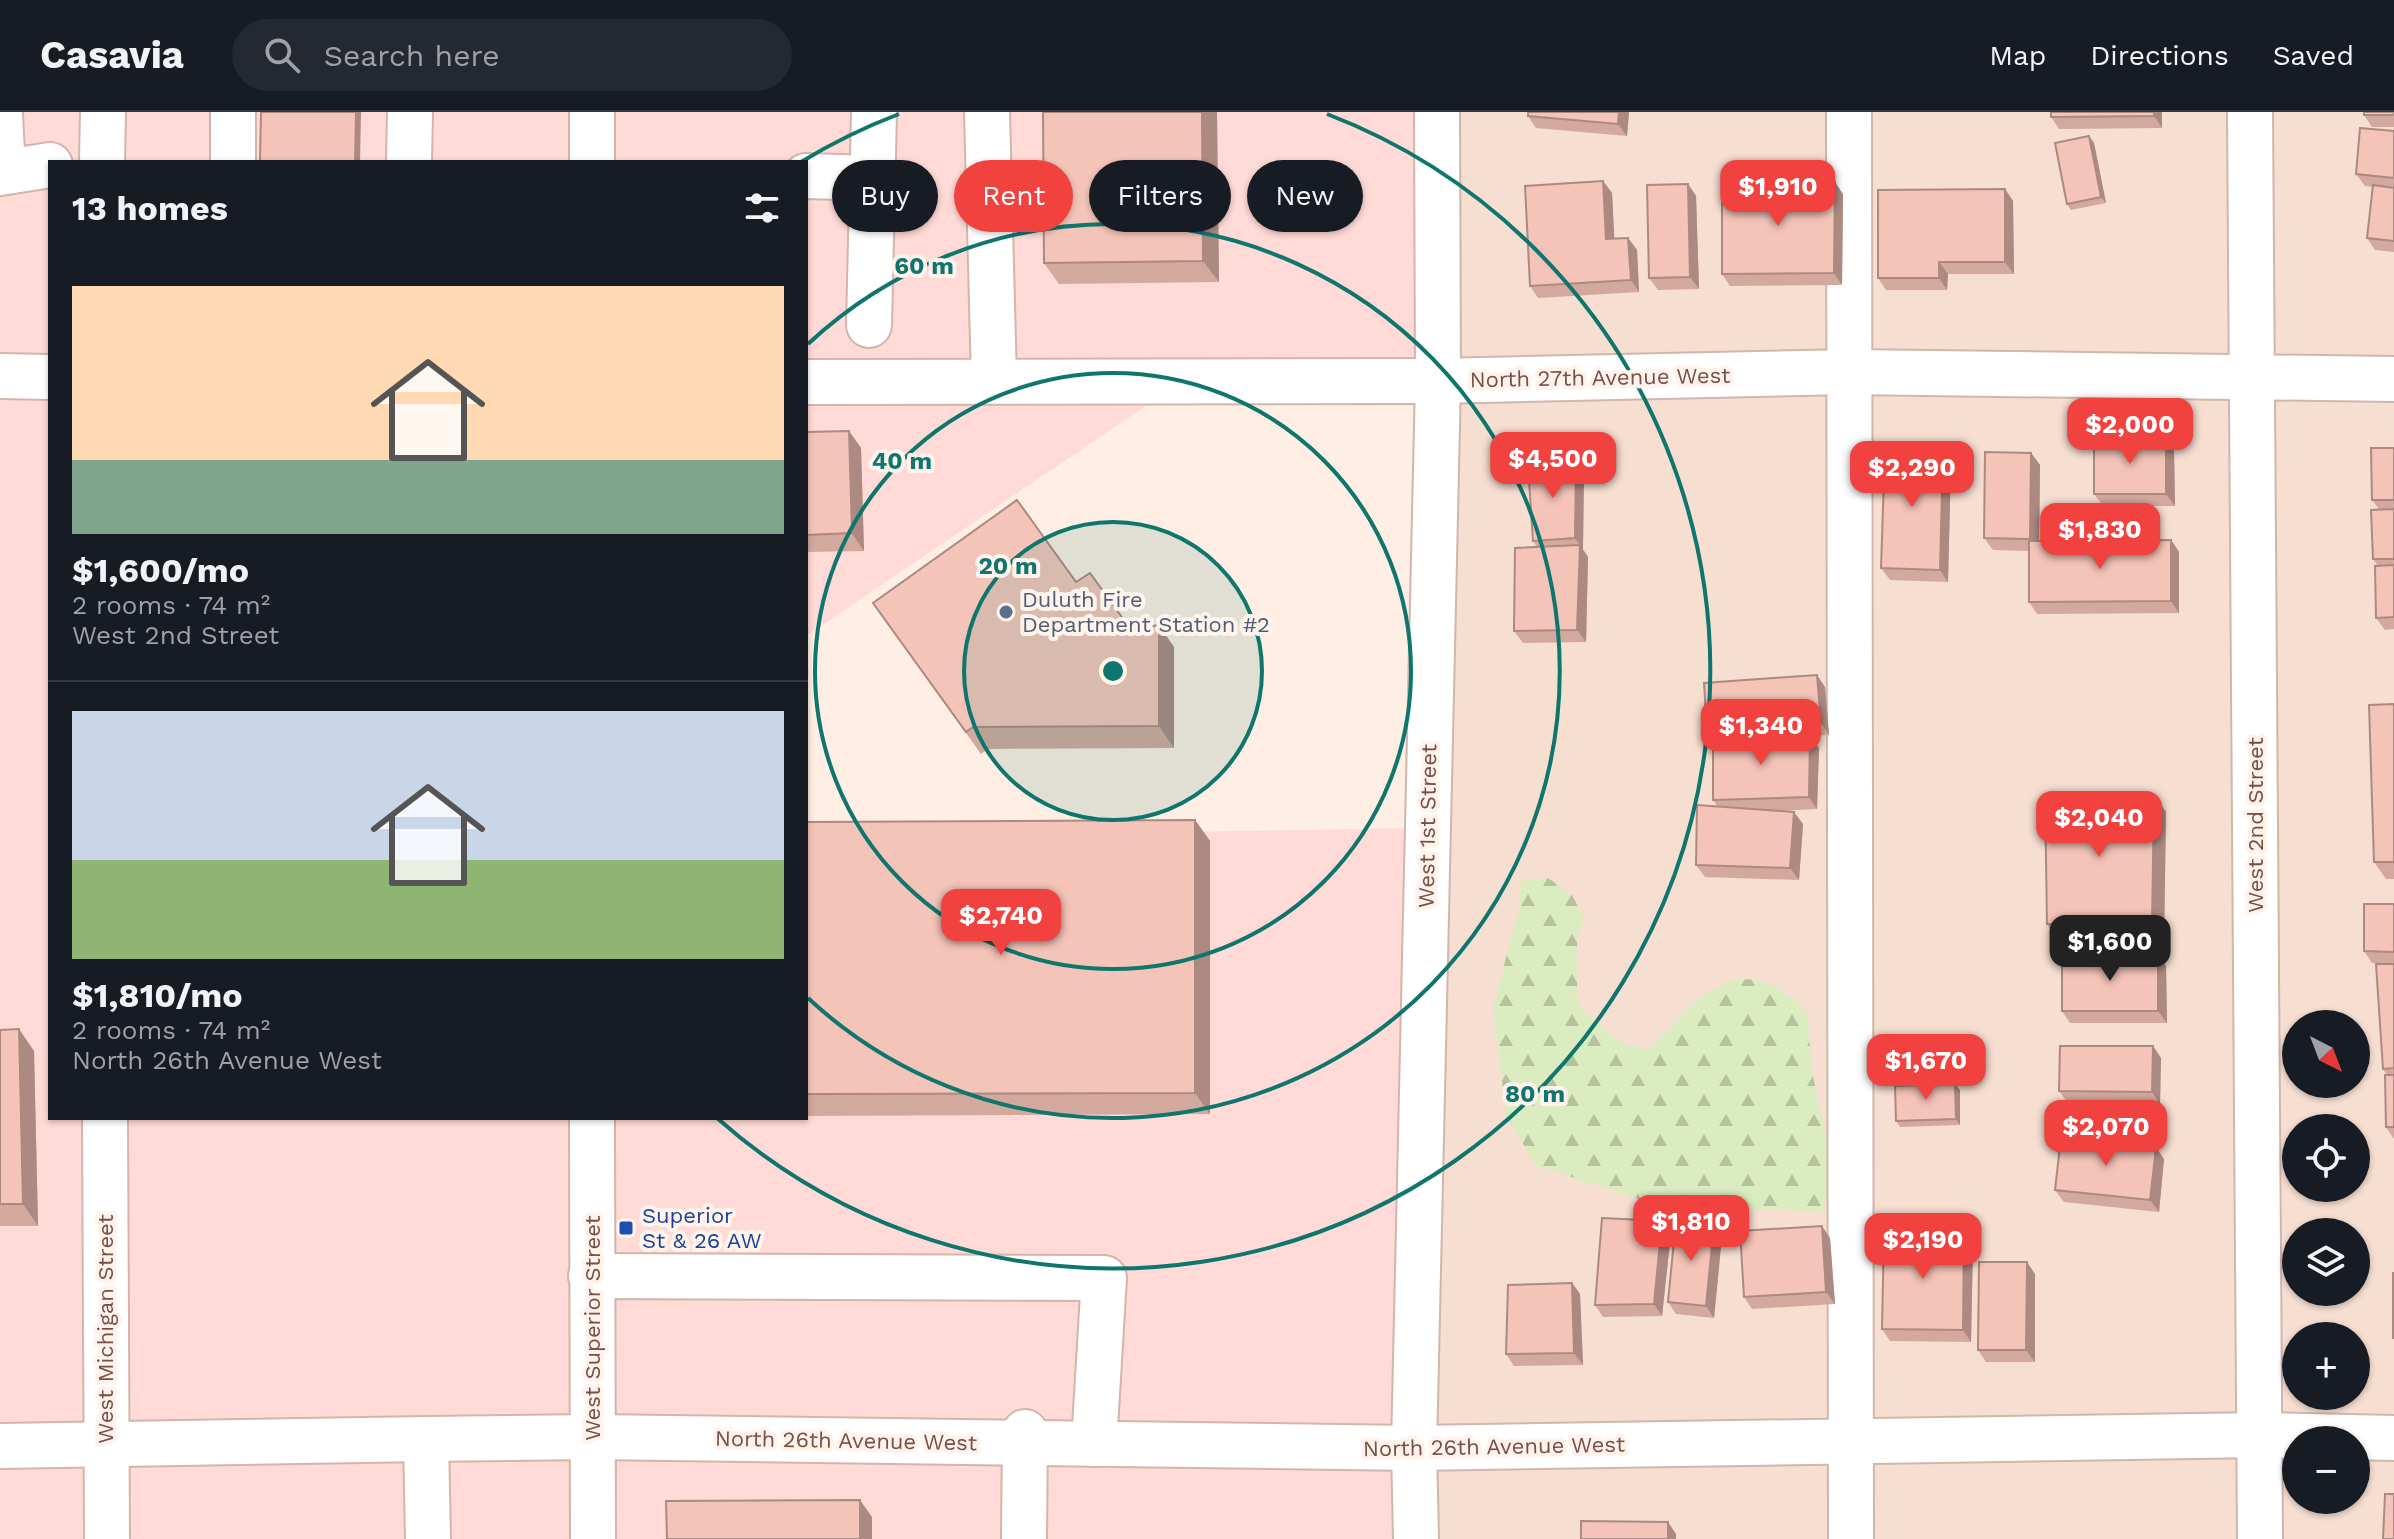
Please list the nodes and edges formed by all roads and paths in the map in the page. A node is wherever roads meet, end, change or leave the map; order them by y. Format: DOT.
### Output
graph roads {
  1 [pos="103,112"];
  2 [pos="233,112"];
  3 [pos="410,112"];
  4 [pos="592,112"];
  5 [pos="874,112"];
  6 [pos="987,112"];
  7 [pos="1437,112"];
  8 [pos="1849,112"];
  9 [pos="2250,112"];
  10 [pos="0,115"];
  11 [pos="93,160"];
  12 [pos="233,160"];
  13 [pos="409,160"];
  14 [pos="592,160"];
  15 [pos="873,160"];
  16 [pos="48,165"];
  17 [pos="1,172"];
  18 [pos="808,176"];
  19 [pos="832,177"];
  20 [pos="871,232"];
  21 [pos="869,325"];
  22 [pos="1849,372"];
  23 [pos="0,376"];
  24 [pos="2252,376"];
  25 [pos="48,377"];
  26 [pos="2394,379"];
  27 [pos="994,380"];
  28 [pos="1438,381"];
  29 [pos="808,382"];
  30 [pos="105,1120"];
  31 [pos="592,1120"];
  32 [pos="591,1276"];
  33 [pos="2260,1435"];
  34 [pos="593,1437"];
  35 [pos="1025,1437"];
  36 [pos="2394,1438"];
  37 [pos="426,1439"];
  38 [pos="1851,1441"];
  39 [pos="1094,1444"];
  40 [pos="106,1445"];
  41 [pos="0,1446"];
  42 [pos="1414,1448"];
  43 [pos="107,1539"];
  44 [pos="428,1539"];
  45 [pos="593,1539"];
  46 [pos="1024,1539"];
  47 [pos="1416,1539"];
  48 [pos="1851,1539"];
  49 [pos="2260,1539"];
  1 -- 11 [label="street"];
  2 -- 12 [label="street"];
  3 -- 13 [label="street"];
  4 -- 14 [label="street"];
  5 -- 15 [label="street"];
  6 -- 27 [label="street"];
  7 -- 28 [label="street, West 1st Street"];
  8 -- 22 [label="street"];
  9 -- 24 [label="street, West 2nd Street"];
  10 -- 17 [label="street"];
  16 -- 17 [label="street"];
  18 -- 19 [label="street"];
  20 -- 21 [label="street"];
  22 -- 24 [label="street, North 27th Avenue West"];
  22 -- 28 [label="street, North 27th Avenue West"];
  22 -- 38 [label="street"];
  23 -- 25 [label="street"];
  24 -- 26 [label="street, North 27th Avenue West"];
  24 -- 33 [label="street, West 2nd Street"];
  27 -- 28 [label="street, North 27th Avenue West"];
  27 -- 29 [label="street, North 27th Avenue West"];
  28 -- 42 [label="street, West 1st Street"];
  30 -- 40 [label="street, West Michigan Street"];
  31 -- 32 [label="street, West Superior Street"];
  32 -- 34 [label="street, West Superior Street"];
  32 -- 39 [label="street"];
  33 -- 36 [label="street, North 26th Avenue West"];
  33 -- 38 [label="street, North 26th Avenue West"];
  33 -- 49 [label="street, West 2nd Street"];
  34 -- 35 [label="street, North 26th Avenue West"];
  34 -- 37 [label="street, North 26th Avenue West"];
  34 -- 45 [label="street, West Superior Street"];
  35 -- 39 [label="street, North 26th Avenue West"];
  35 -- 46 [label="street"];
  37 -- 40 [label="street, North 26th Avenue West"];
  37 -- 44 [label="street"];
  38 -- 42 [label="street, North 26th Avenue West"];
  38 -- 48 [label="street"];
  39 -- 42 [label="street, North 26th Avenue West"];
  40 -- 41 [label="street, North 26th Avenue West"];
  40 -- 43 [label="street, West Michigan Street"];
  42 -- 47 [label="street, West 1st Street"];
}
